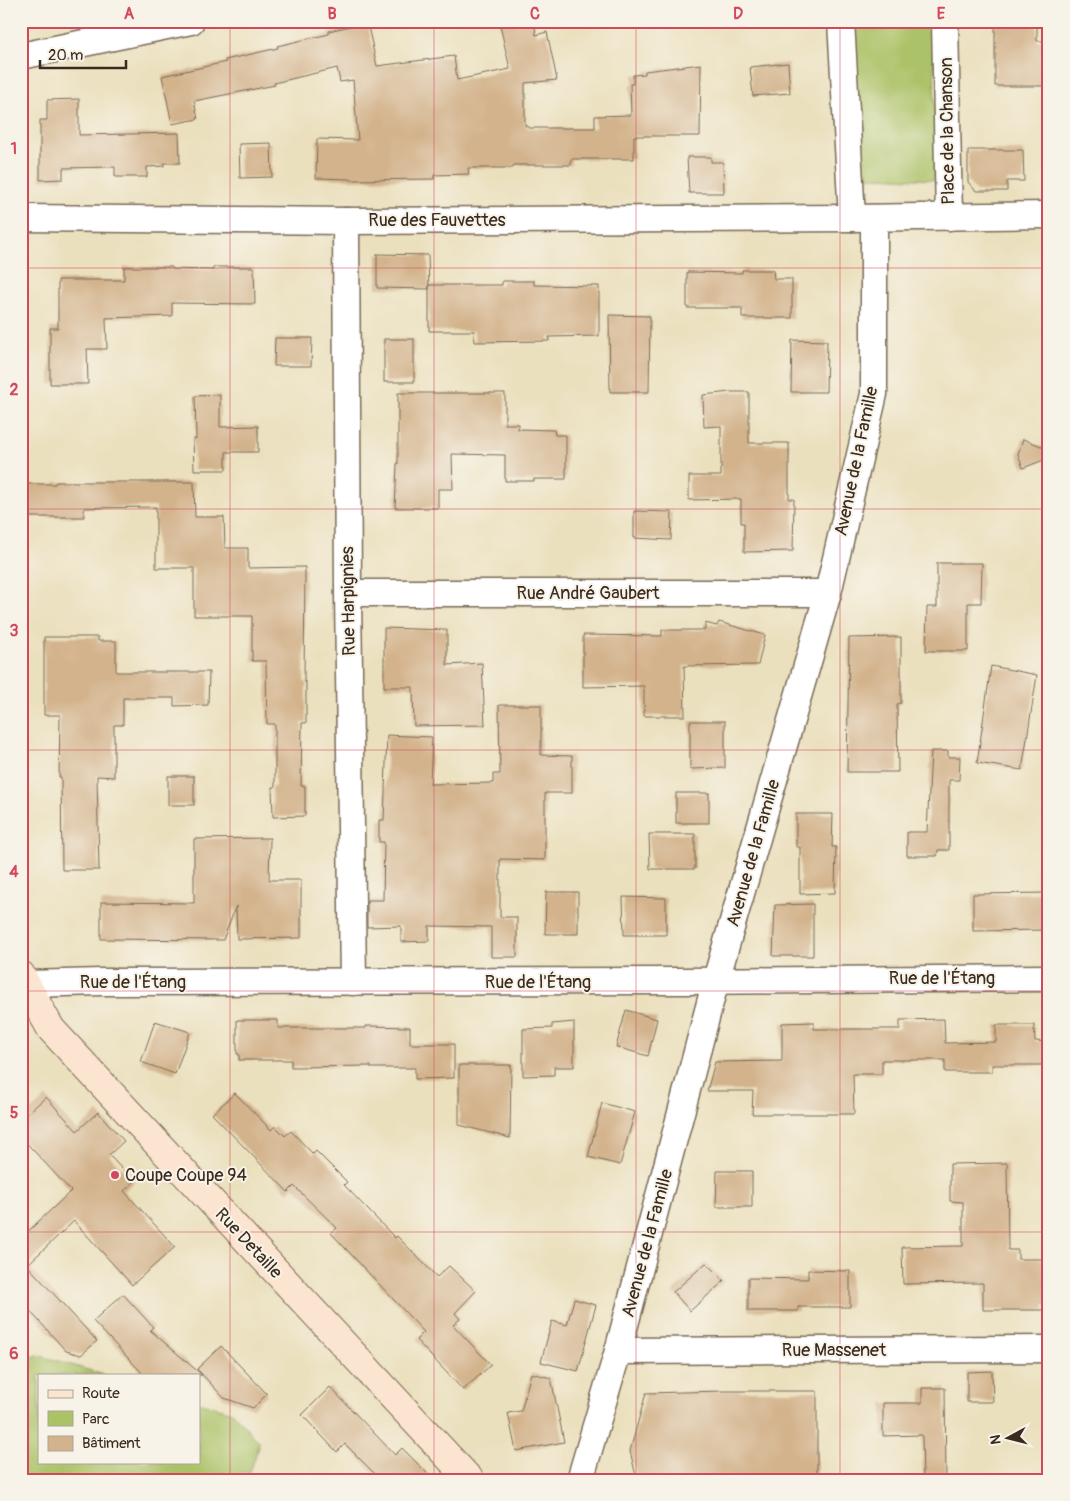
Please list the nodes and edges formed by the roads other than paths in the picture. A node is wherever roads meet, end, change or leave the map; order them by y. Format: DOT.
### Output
graph roads {
  1 [pos="191,21"];
  2 [pos="841,21"];
  3 [pos="945,21"];
  4 [pos="21,56"];
  5 [pos="1049,215"];
  6 [pos="949,217"];
  7 [pos="21,218"];
  8 [pos="863,218"];
  9 [pos="346,221"];
  10 [pos="348,593"];
  11 [pos="828,593"];
  12 [pos="1049,978"];
  13 [pos="24,979"];
  14 [pos="716,980"];
  15 [pos="352,982"];
  16 [pos="1049,1349"];
  17 [pos="618,1351"];
  18 [pos="469,1479"];
  19 [pos="580,1480"];
  1 -- 4 [label="street"];
  2 -- 8 [label="street"];
  3 -- 6 [label="street, Place de la Chanson"];
  5 -- 6 [label="street"];
  6 -- 8 [label="street, Place de la Chanson"];
  7 -- 9 [label="street, Rue des Fauvettes"];
  8 -- 9 [label="street, Rue des Fauvettes"];
  8 -- 11 [label="street, Avenue de la Famille"];
  9 -- 10 [label="street, Rue Harpignies"];
  10 -- 11 [label="street, Rue André Gaubert"];
  10 -- 15 [label="street, Rue Harpignies"];
  11 -- 14 [label="street, Avenue de la Famille"];
  12 -- 14 [label="street, Rue de l'Étang"];
  13 -- 15 [label="street, Rue de l'Étang"];
  13 -- 18 [label="street, Rue Detaille"];
  14 -- 15 [label="street, Rue de l'Étang"];
  14 -- 17 [label="street, Avenue de la Famille"];
  16 -- 17 [label="street, Rue Massenet"];
  17 -- 19 [label="street, Avenue de la Famille"];
}
